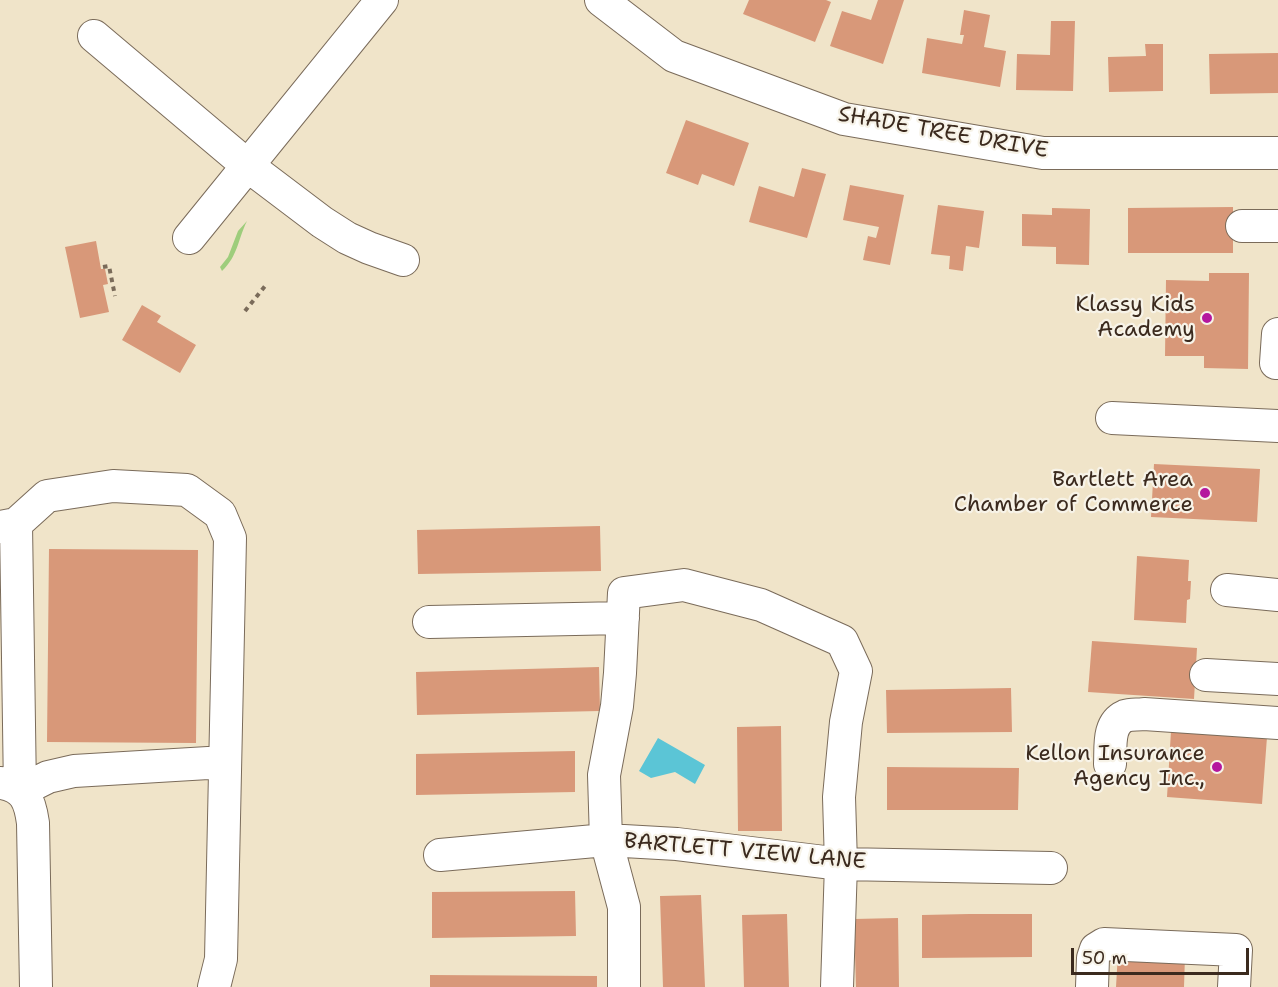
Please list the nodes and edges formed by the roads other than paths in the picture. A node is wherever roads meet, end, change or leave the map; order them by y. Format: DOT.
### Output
graph roads {
  1 [pos="382,0"];
  2 [pos="601,0"];
  3 [pos="94,36"];
  4 [pos="1278,153"];
  5 [pos="248,166"];
  6 [pos="1242,226"];
  7 [pos="1278,226"];
  8 [pos="189,238"];
  9 [pos="404,260"];
  10 [pos="1278,334"];
  11 [pos="1278,363"];
  12 [pos="1113,418"];
  13 [pos="1278,426"];
  14 [pos="8,526"];
  15 [pos="1227,590"];
  16 [pos="1278,595"];
  17 [pos="623,606"];
  18 [pos="429,622"];
  19 [pos="1206,675"];
  20 [pos="1278,679"];
  21 [pos="1278,723"];
  22 [pos="225,762"];
  23 [pos="1110,765"];
  24 [pos="10,787"];
  25 [pos="606,840"];
  26 [pos="440,855"];
  27 [pos="841,864"];
  28 [pos="1051,868"];
  29 [pos="36,987"];
  30 [pos="214,987"];
  31 [pos="624,987"];
  32 [pos="837,987"];
  33 [pos="1092,987"];
  34 [pos="1234,987"];
  1 -- 5 [label="street"];
  2 -- 4 [label="street, SHADE TREE DRIVE"];
  3 -- 5 [label="street"];
  5 -- 8 [label="street"];
  5 -- 9 [label="street"];
  6 -- 7 [label="street"];
  10 -- 11 [label="street"];
  12 -- 13 [label="street"];
  14 -- 22 [label="street"];
  14 -- 24 [label="street"];
  15 -- 16 [label="street"];
  17 -- 18 [label="street"];
  17 -- 25 [label="street"];
  17 -- 27 [label="street"];
  19 -- 20 [label="street"];
  21 -- 23 [label="street"];
  22 -- 24 [label="street"];
  22 -- 30 [label="street"];
  24 -- 29 [label="street"];
  25 -- 26 [label="street, BARTLETT VIEW LANE"];
  25 -- 27 [label="street, BARTLETT VIEW LANE"];
  25 -- 31 [label="street"];
  27 -- 28 [label="street, BARTLETT VIEW LANE"];
  27 -- 32 [label="street"];
  33 -- 34 [label="street"];
}
